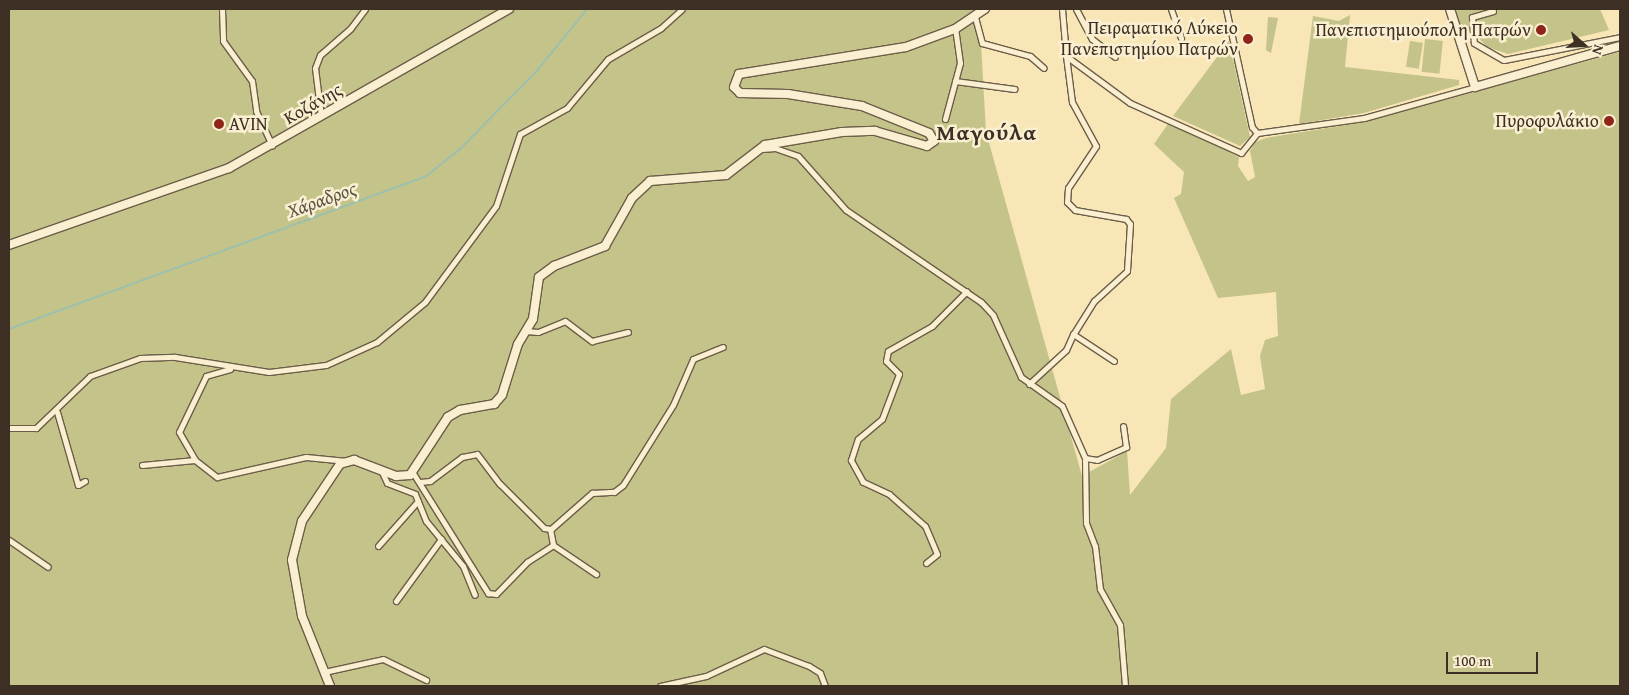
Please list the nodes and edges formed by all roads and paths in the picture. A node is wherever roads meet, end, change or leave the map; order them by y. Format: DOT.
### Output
graph roads {
  1 [pos="222,9"];
  2 [pos="364,9"];
  3 [pos="510,9"];
  4 [pos="682,9"];
  5 [pos="984,9"];
  6 [pos="1062,9"];
  7 [pos="1076,9"];
  8 [pos="1172,9"];
  9 [pos="1226,9"];
  10 [pos="1450,9"];
  11 [pos="1493,11"];
  12 [pos="975,18"];
  13 [pos="956,29"];
  14 [pos="1620,37"];
  15 [pos="1181,38"];
  16 [pos="1620,46"];
  17 [pos="1066,56"];
  18 [pos="1115,57"];
  19 [pos="1044,68"];
  20 [pos="955,81"];
  21 [pos="1475,87"];
  22 [pos="1014,90"];
  23 [pos="321,116"];
  24 [pos="945,119"];
  25 [pos="1257,133"];
  26 [pos="272,144"];
  27 [pos="759,149"];
  28 [pos="9,244"];
  29 [pos="967,291"];
  30 [pos="526,331"];
  31 [pos="628,332"];
  32 [pos="1072,334"];
  33 [pos="723,347"];
  34 [pos="1114,360"];
  35 [pos="236,368"];
  36 [pos="1029,384"];
  37 [pos="57,412"];
  38 [pos="1123,426"];
  39 [pos="9,428"];
  40 [pos="1085,458"];
  41 [pos="195,460"];
  42 [pos="347,461"];
  43 [pos="142,465"];
  44 [pos="381,470"];
  45 [pos="413,473"];
  46 [pos="85,481"];
  47 [pos="420,482"];
  48 [pos="418,500"];
  49 [pos="550,529"];
  50 [pos="440,539"];
  51 [pos="9,540"];
  52 [pos="553,545"];
  53 [pos="378,546"];
  54 [pos="926,563"];
  55 [pos="48,567"];
  56 [pos="596,574"];
  57 [pos="475,595"];
  58 [pos="396,602"];
  59 [pos="324,672"];
  60 [pos="426,680"];
  61 [pos="330,686"];
  62 [pos="660,686"];
  63 [pos="825,686"];
  64 [pos="1125,686"];
  1 -- 26 [label="street"];
  2 -- 23 [label="street"];
  3 -- 23 [label="main road, Κοζάνης"];
  4 -- 35 [label="street"];
  5 -- 12 [label="main road"];
  6 -- 17 [label="street"];
  7 -- 18 [label="street"];
  8 -- 15 [label="street"];
  9 -- 25 [label="street"];
  10 -- 21 [label="main road"];
  11 -- 14 [label="street"];
  12 -- 13 [label="main road"];
  12 -- 19 [label="street"];
  13 -- 20 [label="street"];
  13 -- 27 [label="main road"];
  16 -- 21 [label="main road"];
  17 -- 25 [label="street"];
  17 -- 32 [label="street"];
  20 -- 22 [label="street"];
  20 -- 24 [label="street"];
  21 -- 25 [label="street"];
  23 -- 26 [label="main road, Κοζάνης"];
  26 -- 28 [label="main road, Κοζάνης"];
  27 -- 29 [label="street"];
  27 -- 30 [label="main road"];
  29 -- 36 [label="street"];
  29 -- 54 [label="street"];
  30 -- 31 [label="street"];
  30 -- 45 [label="main road"];
  32 -- 34 [label="street"];
  32 -- 36 [label="street"];
  33 -- 49 [label="street"];
  35 -- 37 [label="street"];
  35 -- 41 [label="street"];
  36 -- 40 [label="street"];
  37 -- 39 [label="street"];
  37 -- 46 [label="street"];
  38 -- 40 [label="street"];
  40 -- 64 [label="street"];
  41 -- 42 [label="street"];
  41 -- 43 [label="street"];
  42 -- 44 [label="main road"];
  42 -- 59 [label="main road"];
  44 -- 45 [label="main road"];
  44 -- 48 [label="street"];
  45 -- 47 [label="street"];
  47 -- 49 [label="street"];
  47 -- 52 [label="street"];
  48 -- 50 [label="street"];
  48 -- 53 [label="street"];
  49 -- 52 [label="street"];
  50 -- 57 [label="street"];
  50 -- 58 [label="street"];
  51 -- 55 [label="street"];
  52 -- 56 [label="street"];
  59 -- 60 [label="street"];
  59 -- 61 [label="main road"];
  62 -- 63 [label="street"];
}
